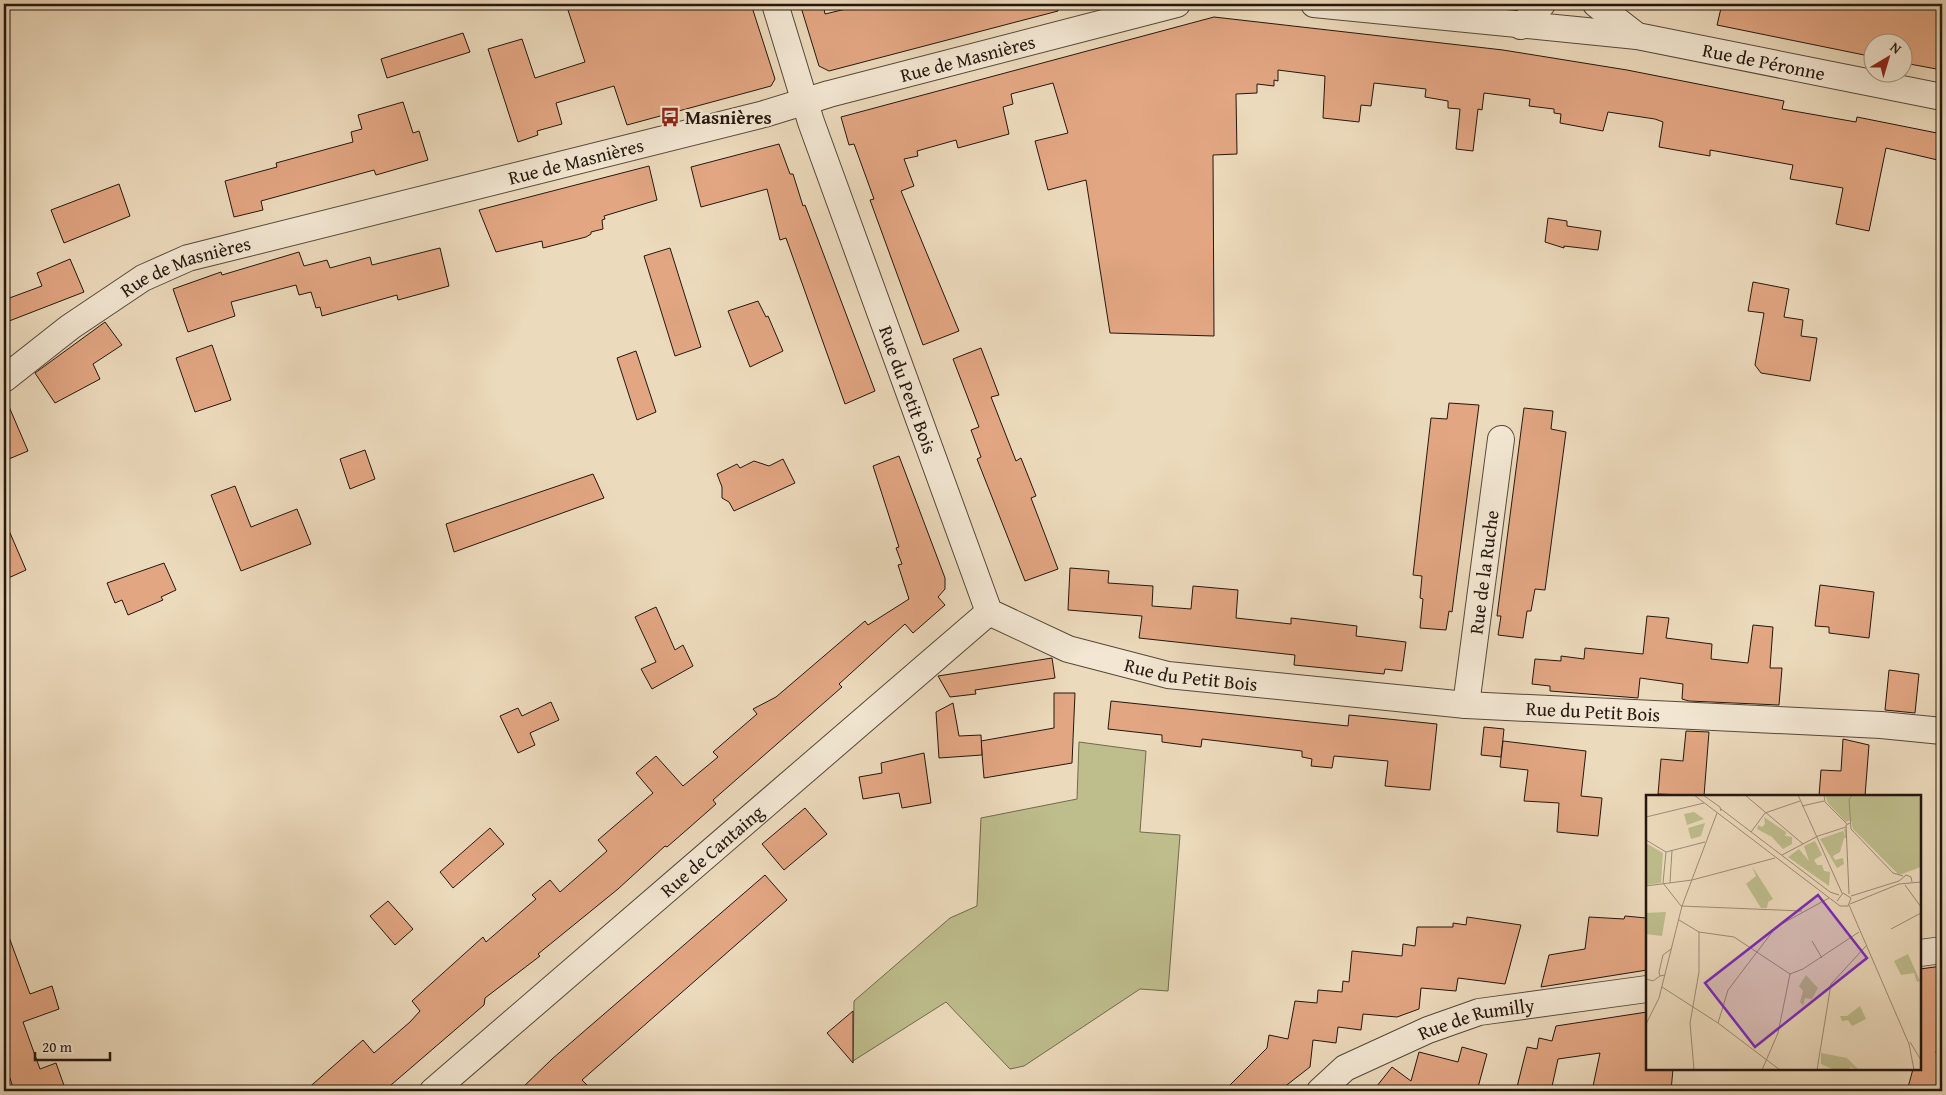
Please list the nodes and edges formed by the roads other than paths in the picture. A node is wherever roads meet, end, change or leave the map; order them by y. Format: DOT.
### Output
graph roads {
  1 [pos="775,4"];
  2 [pos="1177,4"];
  3 [pos="1314,4"];
  4 [pos="1542,4"];
  5 [pos="1596,4"];
  6 [pos="1521,26"];
  7 [pos="1637,36"];
  8 [pos="1942,97"];
  9 [pos="806,102"];
  10 [pos="4,379"];
  11 [pos="1500,439"];
  12 [pos="989,612"];
  13 [pos="1466,705"];
  14 [pos="1942,731"];
  15 [pos="1942,950"];
  16 [pos="1921,953"];
  17 [pos="1646,989"];
  18 [pos="433,1091"];
  19 [pos="1320,1091"];
  1 -- 9 [label="street, Rue du Petit Bois"];
  2 -- 9 [label="street, Rue de Masnières"];
  3 -- 6 [label="street"];
  4 -- 6 [label="street"];
  5 -- 7 [label="street, Rue de Péronne"];
  6 -- 7 [label="street"];
  7 -- 8 [label="street, Rue de Péronne"];
  9 -- 10 [label="street, Rue de Masnières"];
  9 -- 12 [label="street, Rue du Petit Bois"];
  11 -- 13 [label="street, Rue de la Ruche"];
  12 -- 13 [label="street, Rue du Petit Bois"];
  12 -- 18 [label="street, Rue de Cantaing"];
  13 -- 14 [label="street, Rue du Petit Bois"];
  15 -- 16 [label="street"];
  17 -- 19 [label="street, Rue de Rumilly"];
}
